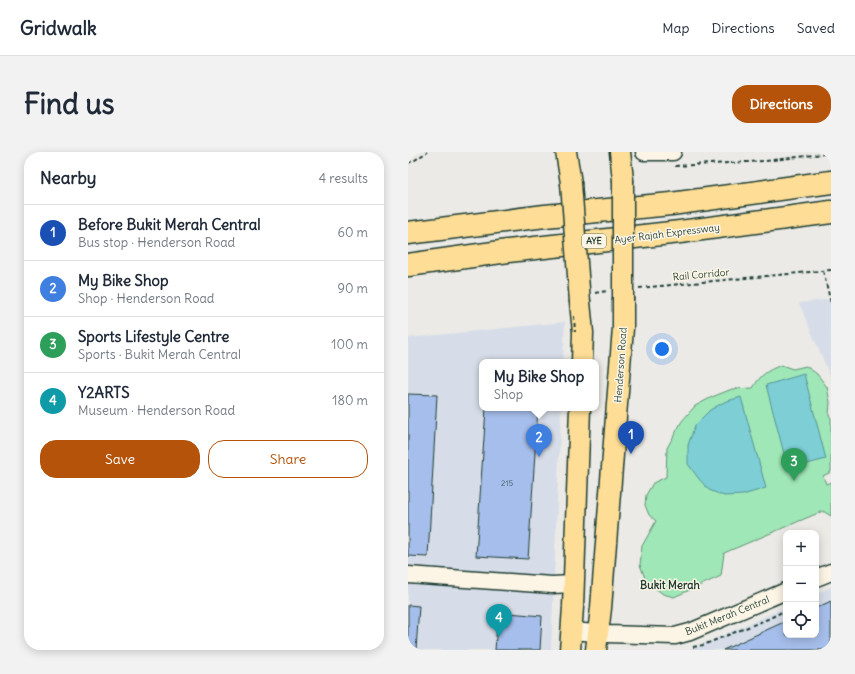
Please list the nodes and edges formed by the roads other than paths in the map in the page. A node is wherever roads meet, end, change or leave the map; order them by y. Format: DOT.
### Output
graph roads {
  1 [pos="566,152"];
  2 [pos="620,152"];
  3 [pos="644,152"];
  4 [pos="672,159"];
  5 [pos="831,182"];
  6 [pos="831,212"];
  7 [pos="408,233"];
  8 [pos="408,264"];
  9 [pos="582,359"];
  10 [pos="580,411"];
  11 [pos="831,572"];
  12 [pos="408,575"];
  13 [pos="819,577"];
  14 [pos="573,584"];
  15 [pos="783,592"];
  16 [pos="571,640"];
  17 [pos="597,642"];
  1 -- 9 [label="main road, bridge"];
  2 -- 17 [label="main road, Henderson Road, bridge"];
  3 -- 4 [label="street"];
  5 -- 7 [label="highway"];
  6 -- 8 [label="highway, Ayer Rajah Expressway / AYE"];
  10 -- 14 [label="main road"];
  11 -- 13 [label="street"];
  12 -- 14 [label="street"];
  14 -- 16 [label="main road"];
  15 -- 17 [label="street, Bukit Merah Central"];
  16 -- 17 [label="street, Bukit Merah Central"];
}
